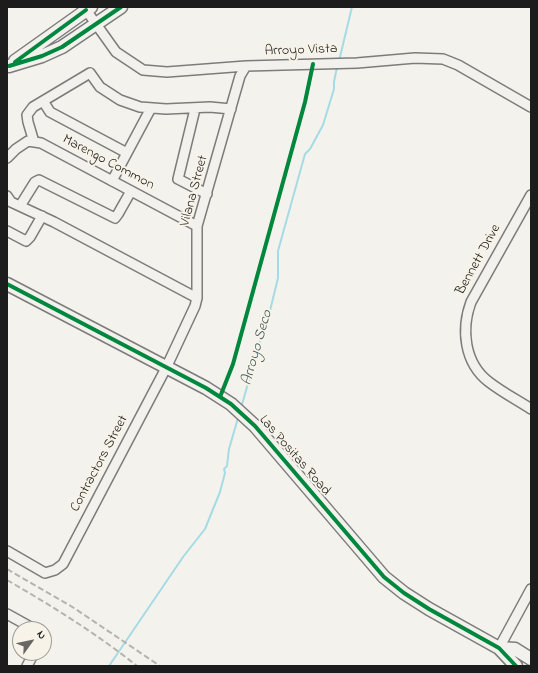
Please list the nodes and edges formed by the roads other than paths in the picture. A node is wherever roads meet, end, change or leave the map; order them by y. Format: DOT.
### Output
graph roads {
  1 [pos="121,7"];
  2 [pos="88,9"];
  3 [pos="97,25"];
  4 [pos="8,66"];
  5 [pos="246,66"];
  6 [pos="43,101"];
  7 [pos="531,107"];
  8 [pos="151,108"];
  9 [pos="195,109"];
  10 [pos="231,109"];
  11 [pos="34,142"];
  12 [pos="127,153"];
  13 [pos="7,158"];
  14 [pos="112,181"];
  15 [pos="131,191"];
  16 [pos="207,194"];
  17 [pos="531,195"];
  18 [pos="7,196"];
  19 [pos="20,206"];
  20 [pos="42,216"];
  21 [pos="197,226"];
  22 [pos="7,232"];
  23 [pos="7,284"];
  24 [pos="197,298"];
  25 [pos="166,368"];
  26 [pos="531,409"];
  27 [pos="7,551"];
  28 [pos="531,589"];
  29 [pos="7,614"];
  30 [pos="20,621"];
  31 [pos="499,648"];
  32 [pos="531,659"];
  33 [pos="516,666"];
  1 -- 3 [label="main road"];
  2 -- 3 [label="street, Arroyo Vista"];
  2 -- 4 [label="main road"];
  3 -- 4 [label="main road"];
  3 -- 5 [label="street, Arroyo Vista"];
  5 -- 7 [label="street, Arroyo Vista"];
  5 -- 10 [label="street, Vilana Street"];
  6 -- 8 [label="street"];
  6 -- 11 [label="street"];
  6 -- 12 [label="street"];
  8 -- 9 [label="street"];
  8 -- 12 [label="street"];
  9 -- 10 [label="street"];
  9 -- 16 [label="street"];
  10 -- 16 [label="street, Vilana Street"];
  11 -- 13 [label="street"];
  11 -- 14 [label="street, Marengo Common"];
  12 -- 14 [label="street"];
  14 -- 15 [label="street, Marengo Common"];
  15 -- 19 [label="street"];
  15 -- 21 [label="street, Marengo Common"];
  16 -- 21 [label="street, Vilana Street"];
  17 -- 26 [label="street, Bennett Drive"];
  18 -- 19 [label="street"];
  19 -- 20 [label="street"];
  20 -- 22 [label="street"];
  20 -- 24 [label="street"];
  21 -- 24 [label="street, Vilana Street"];
  23 -- 25 [label="main road, Las Positas Road"];
  24 -- 25 [label="street, Vilana Street"];
  25 -- 27 [label="street, Contractors Street"];
  25 -- 31 [label="main road, Las Positas Road"];
  28 -- 31 [label="street"];
  29 -- 30 [label="street"];
  31 -- 32 [label="main road, Las Positas Road"];
  31 -- 33 [label="main road, Las Positas Road"];
}
